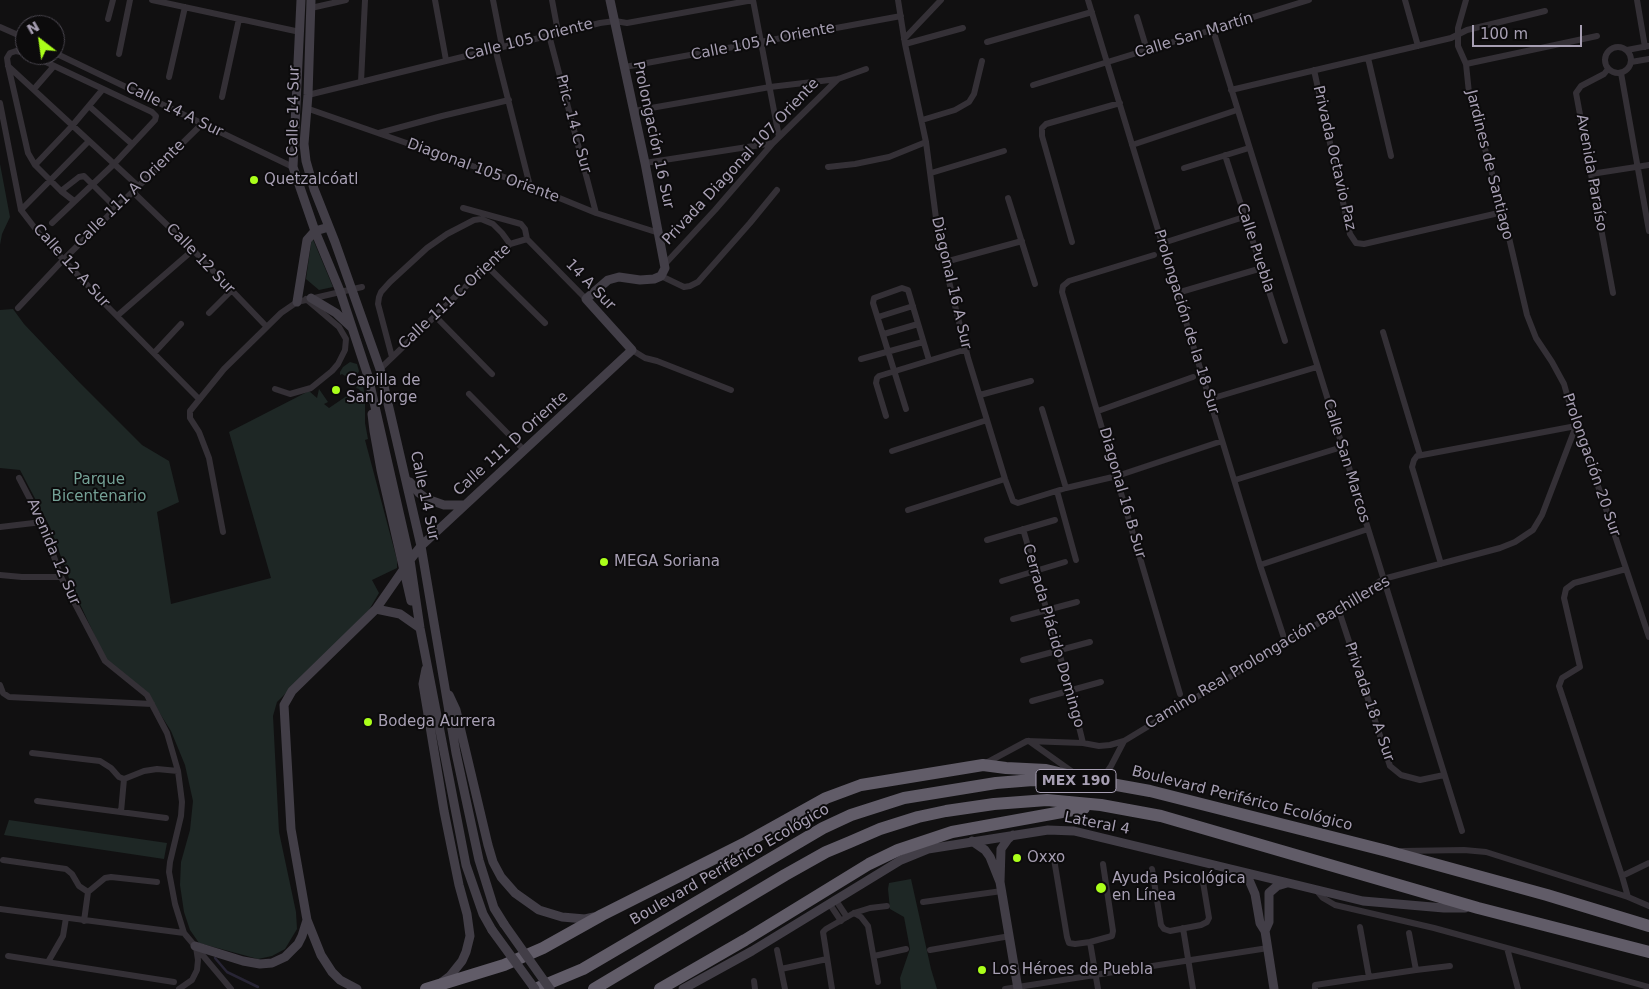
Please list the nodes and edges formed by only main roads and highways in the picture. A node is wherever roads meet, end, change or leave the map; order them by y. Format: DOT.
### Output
graph roads {
  1 [pos="301,0"];
  2 [pos="610,0"];
  3 [pos="311,4"];
  4 [pos="329,227"];
  5 [pos="315,231"];
  6 [pos="586,299"];
  7 [pos="353,328"];
  8 [pos="632,350"];
  9 [pos="374,404"];
  10 [pos="406,475"];
  11 [pos="464,505"];
  12 [pos="421,546"];
  13 [pos="410,560"];
  14 [pos="403,569"];
  15 [pos="376,609"];
  16 [pos="420,624"];
  17 [pos="427,664"];
  18 [pos="445,688"];
  19 [pos="1094,782"];
  20 [pos="1102,804"];
  21 [pos="1014,834"];
  22 [pos="972,841"];
  23 [pos="1000,855"];
  24 [pos="990,857"];
  25 [pos="1236,870"];
  26 [pos="1288,883"];
  27 [pos="1001,886"];
  28 [pos="1269,898"];
  29 [pos="1256,899"];
  30 [pos="1478,908"];
  31 [pos="602,915"];
  32 [pos="307,920"];
  33 [pos="1649,926"];
  34 [pos="1265,930"];
  35 [pos="749,945"];
  36 [pos="196,946"];
  37 [pos="1649,952"];
  38 [pos="430,988"];
  39 [pos="1018,988"];
  40 [pos="357,989"];
  41 [pos="535,989"];
  42 [pos="550,989"];
  43 [pos="594,989"];
  44 [pos="661,989"];
  45 [pos="683,989"];
  46 [pos="1274,989"];
  1 -- 5 [label="main road, Calle 14 Sur"];
  2 -- 6 [label="main road, Prolongación 16 Sur"];
  3 -- 4 [label="main road, Calle 14 Sur"];
  4 -- 5 [label="main road"];
  4 -- 10 [label="main road, Calle 14 Sur"];
  5 -- 7 [label="main road, Calle 14 Sur"];
  5 -- 7 [label="main road"];
  6 -- 8 [label="main road, 14 A Sur"];
  7 -- 9 [label="main road, Calle 14 Sur"];
  8 -- 11 [label="main road, Calle 111 D Oriente"];
  9 -- 13 [label="main road, Calle 14 Sur"];
  9 -- 14 [label="main road"];
  10 -- 11 [label="main road"];
  10 -- 12 [label="main road, Calle 14 Sur"];
  11 -- 12 [label="main road, Calle 111 D Oriente"];
  12 -- 13 [label="main road, Calle 111 D Oriente"];
  12 -- 18 [label="main road, Calle 14 Sur"];
  13 -- 14 [label="main road, Calle 111 D Oriente"];
  13 -- 16 [label="main road, Calle 14 Sur"];
  14 -- 15 [label="main road, Calle 111 D Oriente"];
  14 -- 16 [label="main road"];
  15 -- 16 [label="main road"];
  15 -- 32 [label="main road, Calle 111 D Oriente"];
  16 -- 17 [label="main road, Calle 14 Sur"];
  17 -- 38 [label="main road"];
  17 -- 41 [label="main road, Calle 14 Sur, bridge"];
  18 -- 31 [label="main road"];
  18 -- 42 [label="main road, Calle 14 Sur, bridge"];
  19 -- 31 [label="highway"];
  19 -- 33 [label="highway, Boulevard Periférico Ecológico / MEX 190"];
  19 -- 41 [label="highway, Boulevard Periférico Ecológico / MEX 190"];
  20 -- 30 [label="highway, MEX 190"];
  20 -- 35 [label="highway"];
  20 -- 43 [label="highway, MEX 190"];
  21 -- 22 [label="main road, Lateral 4"];
  21 -- 23 [label="main road"];
  21 -- 25 [label="main road, Lateral 4"];
  22 -- 24 [label="main road"];
  22 -- 35 [label="main road, Lateral 4"];
  23 -- 24 [label="main road"];
  23 -- 27 [label="main road"];
  24 -- 27 [label="main road"];
  25 -- 26 [label="main road, Lateral 4"];
  25 -- 29 [label="main road"];
  26 -- 28 [label="main road"];
  26 -- 30 [label="main road, Lateral 4"];
  27 -- 39 [label="main road"];
  28 -- 29 [label="main road"];
  28 -- 34 [label="main road"];
  29 -- 34 [label="main road"];
  30 -- 37 [label="highway, MEX 190"];
  31 -- 38 [label="highway"];
  32 -- 36 [label="main road"];
  32 -- 40 [label="main road, Calle 111 D Oriente"];
  34 -- 46 [label="main road"];
  35 -- 44 [label="highway"];
  35 -- 45 [label="main road, Lateral 4"];
}
